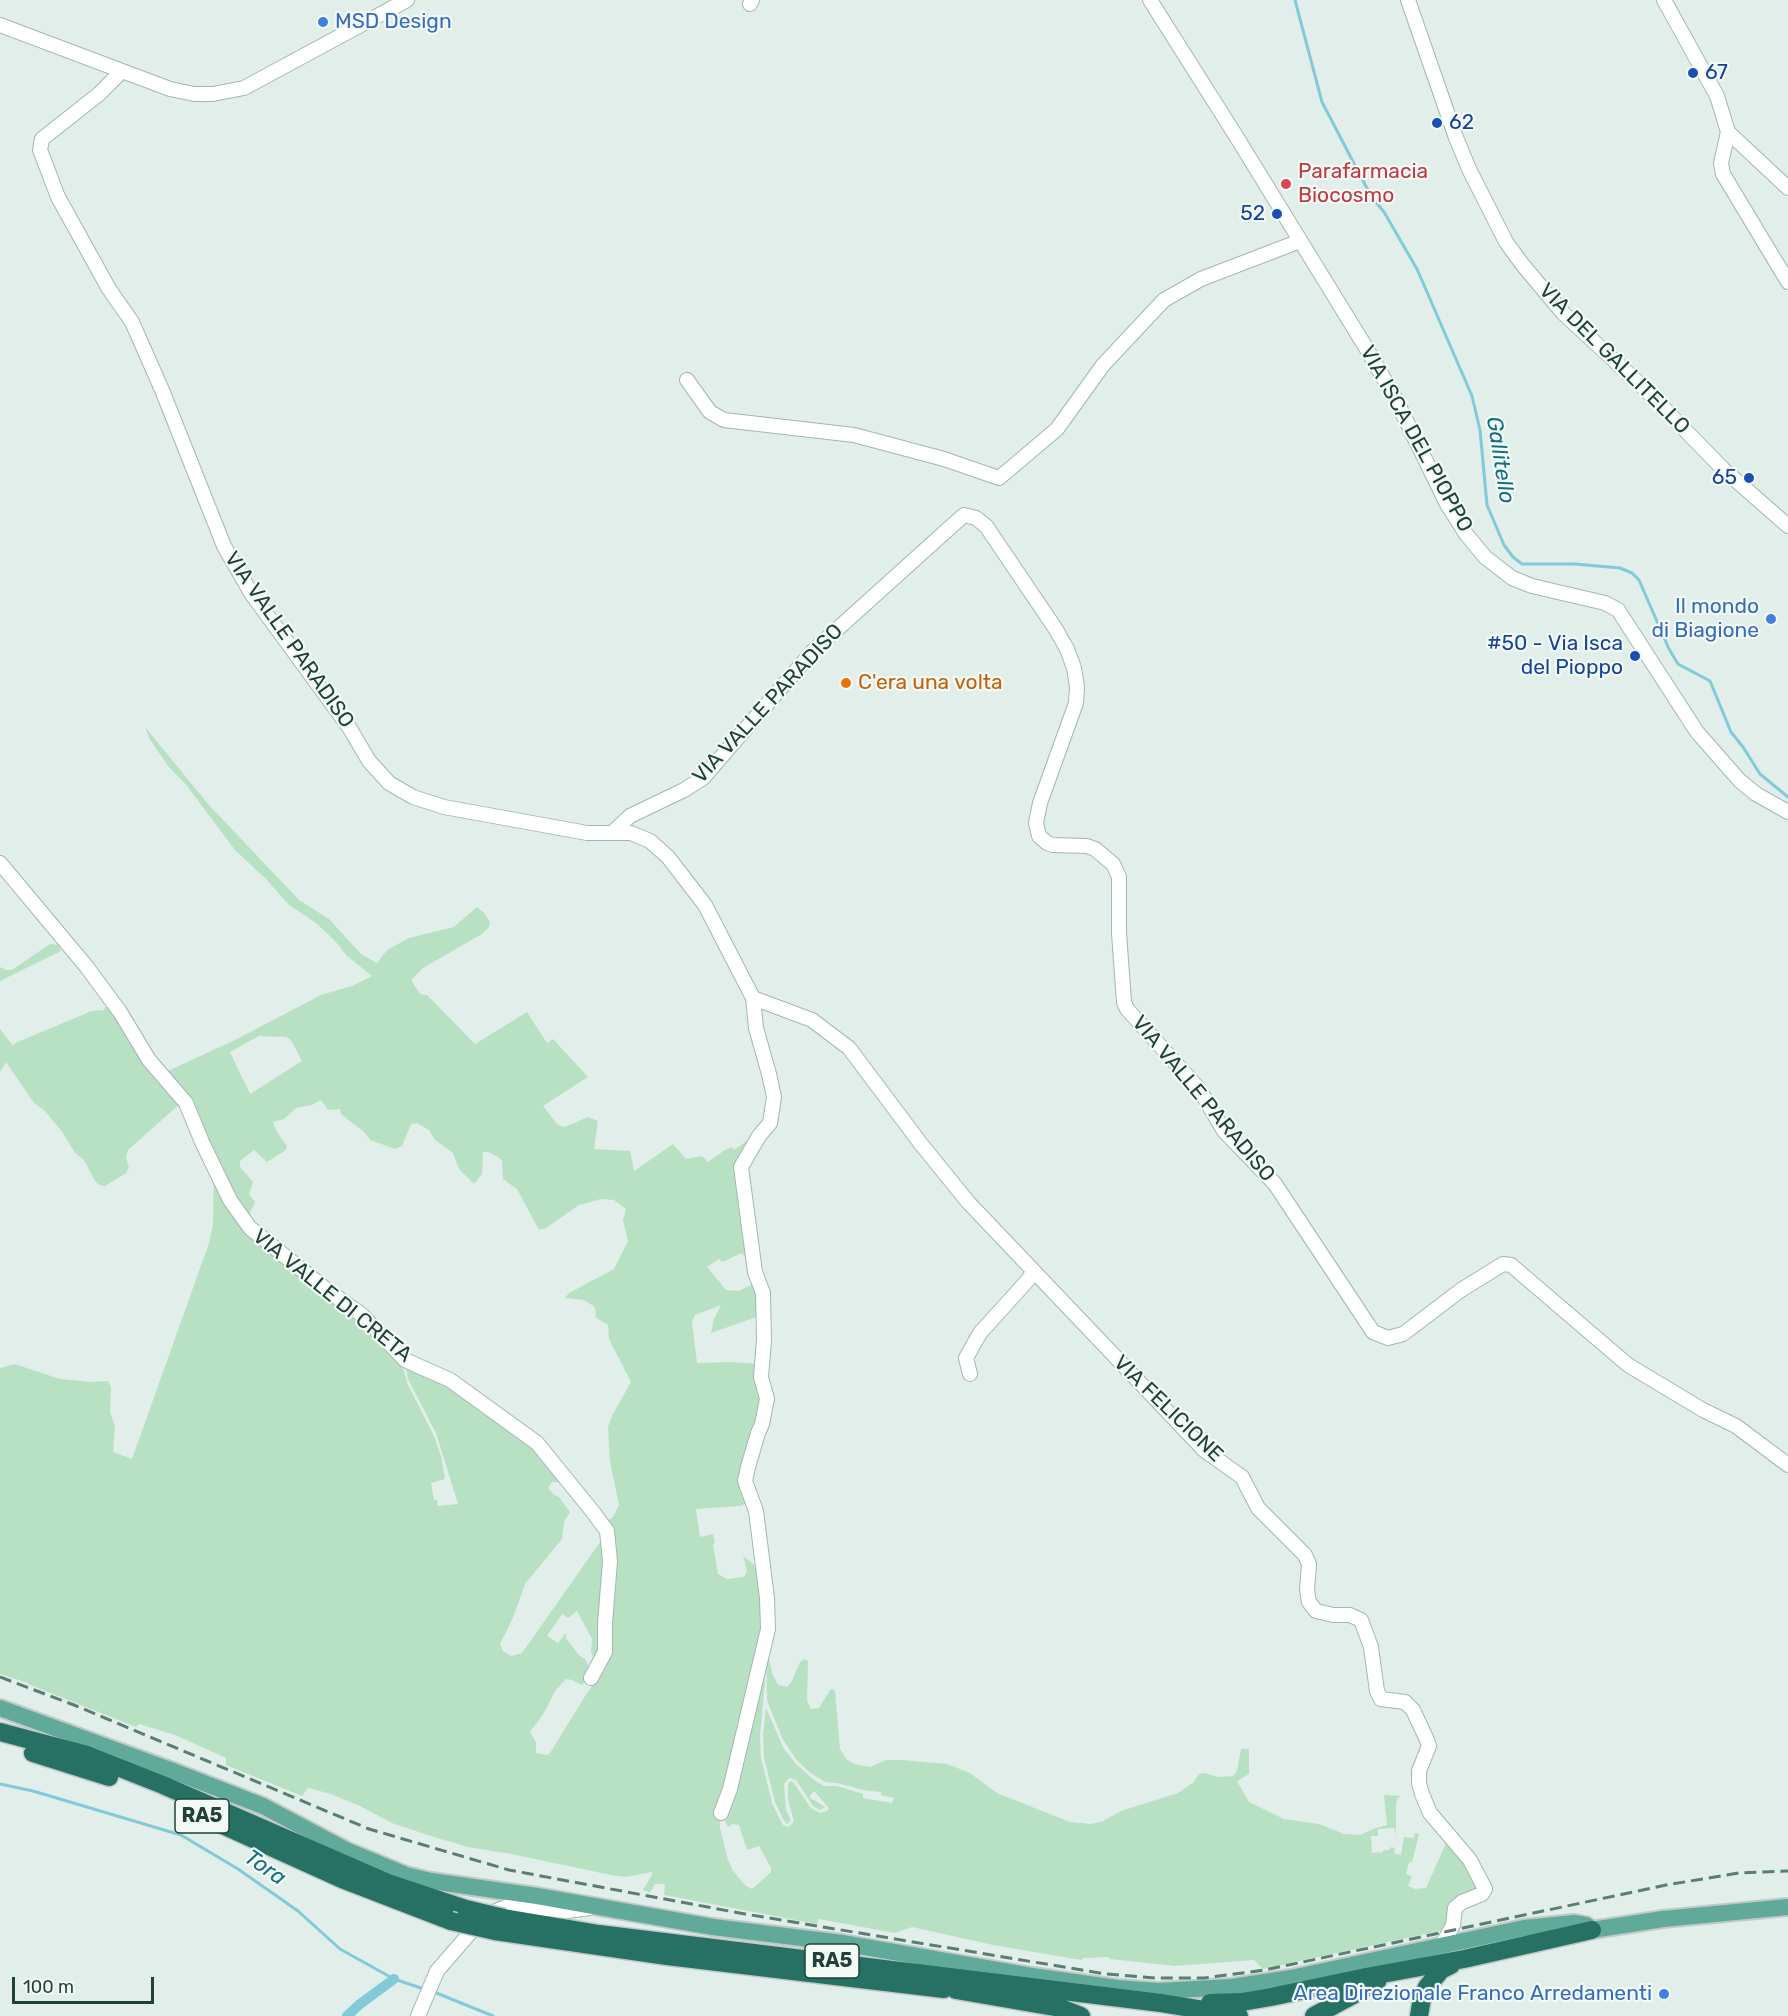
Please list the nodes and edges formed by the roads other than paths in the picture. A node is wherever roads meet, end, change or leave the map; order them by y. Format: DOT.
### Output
graph roads {
  1 [pos="407,0"];
  2 [pos="1150,0"];
  3 [pos="1408,0"];
  4 [pos="1664,0"];
  5 [pos="0,25"];
  6 [pos="122,71"];
  7 [pos="1728,132"];
  8 [pos="1788,188"];
  9 [pos="1300,241"];
  10 [pos="1784,271"];
  11 [pos="1788,282"];
  12 [pos="687,380"];
  13 [pos="1788,526"];
  14 [pos="1788,812"];
  15 [pos="612,833"];
  16 [pos="0,863"];
  17 [pos="753,998"];
  18 [pos="1033,1272"];
  19 [pos="970,1374"];
  20 [pos="1788,1465"];
  21 [pos="591,1678"];
  22 [pos="0,1708"];
  23 [pos="0,1732"];
  24 [pos="0,1744"];
  25 [pos="722,1813"];
  26 [pos="598,1906"];
  27 [pos="1788,1907"];
  28 [pos="499,1925"];
  29 [pos="1592,1930"];
  30 [pos="1445,1940"];
  31 [pos="1464,1959"];
  32 [pos="1416,1969"];
  33 [pos="956,1990"];
  34 [pos="1165,2009"];
  35 [pos="418,2016"];
  36 [pos="1081,2016"];
  37 [pos="1239,2016"];
  38 [pos="1314,2016"];
  39 [pos="1419,2016"];
  1 -- 6 [label="street"];
  2 -- 9 [label="street, VIA ISCA DEL PIOPPO"];
  3 -- 13 [label="street, VIA DEL GALLITELLO"];
  4 -- 7 [label="street"];
  5 -- 6 [label="street"];
  6 -- 15 [label="street, VIA VALLE PARADISO"];
  7 -- 8 [label="street"];
  7 -- 10 [label="street"];
  9 -- 12 [label="street"];
  9 -- 14 [label="street, VIA ISCA DEL PIOPPO"];
  10 -- 11 [label="street"];
  15 -- 17 [label="street"];
  15 -- 20 [label="street, VIA VALLE PARADISO"];
  16 -- 21 [label="street, VIA VALLE DI CRETA"];
  17 -- 18 [label="street, VIA FELICIONE"];
  17 -- 25 [label="street"];
  18 -- 19 [label="street"];
  18 -- 30 [label="street, VIA FELICIONE"];
  22 -- 26 [label="main road"];
  23 -- 28 [label="highway, RA5, bridge"];
  24 -- 28 [label="highway, RA5, bridge"];
  26 -- 30 [label="main road"];
  26 -- 35 [label="street"];
  27 -- 29 [label="main road"];
  28 -- 33 [label="highway, RA5"];
  28 -- 34 [label="highway, RA5"];
  29 -- 30 [label="main road"];
  29 -- 31 [label="highway"];
  31 -- 32 [label="highway"];
  31 -- 39 [label="highway"];
  32 -- 34 [label="highway"];
  32 -- 38 [label="highway"];
  33 -- 34 [label="highway, RA5"];
  33 -- 36 [label="highway"];
  34 -- 37 [label="highway, RA5"];
}
